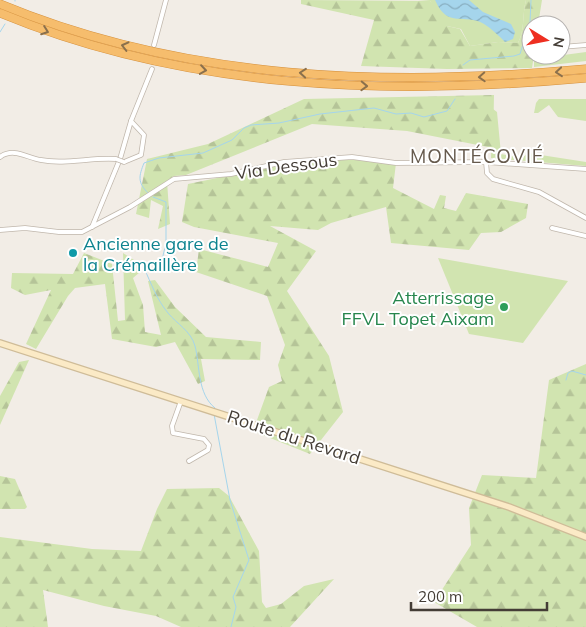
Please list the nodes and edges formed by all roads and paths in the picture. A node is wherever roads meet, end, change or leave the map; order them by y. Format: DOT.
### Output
graph roads {
  1 [pos="166,0"];
  2 [pos="0,1"];
  3 [pos="0,13"];
  4 [pos="586,45"];
  5 [pos="154,46"];
  6 [pos="571,46"];
  7 [pos="152,69"];
  8 [pos="586,70"];
  9 [pos="586,78"];
  10 [pos="131,121"];
  11 [pos="0,157"];
  12 [pos="486,162"];
  13 [pos="586,169"];
  14 [pos="586,218"];
  15 [pos="92,227"];
  16 [pos="552,228"];
  17 [pos="0,230"];
  18 [pos="586,236"];
  19 [pos="0,343"];
  20 [pos="181,400"];
  21 [pos="189,461"];
  22 [pos="586,538"];
  1 -- 5 [label="street"];
  8 -- 2 [label="highway, one-way"];
  3 -- 9 [label="highway, one-way"];
  4 -- 6 [label="street"];
  7 -- 10 [label="street"];
  10 -- 11 [label="street, bridge"];
  10 -- 15 [label="street"];
  12 -- 13 [label="street, Via Dessous"];
  12 -- 14 [label="street"];
  12 -- 15 [label="street, Via Dessous"];
  15 -- 17 [label="street, Via Dessous"];
  16 -- 18 [label="street"];
  19 -- 20 [label="main road, Route du Revard"];
  20 -- 21 [label="street"];
  20 -- 22 [label="main road, Route du Revard"];
}
